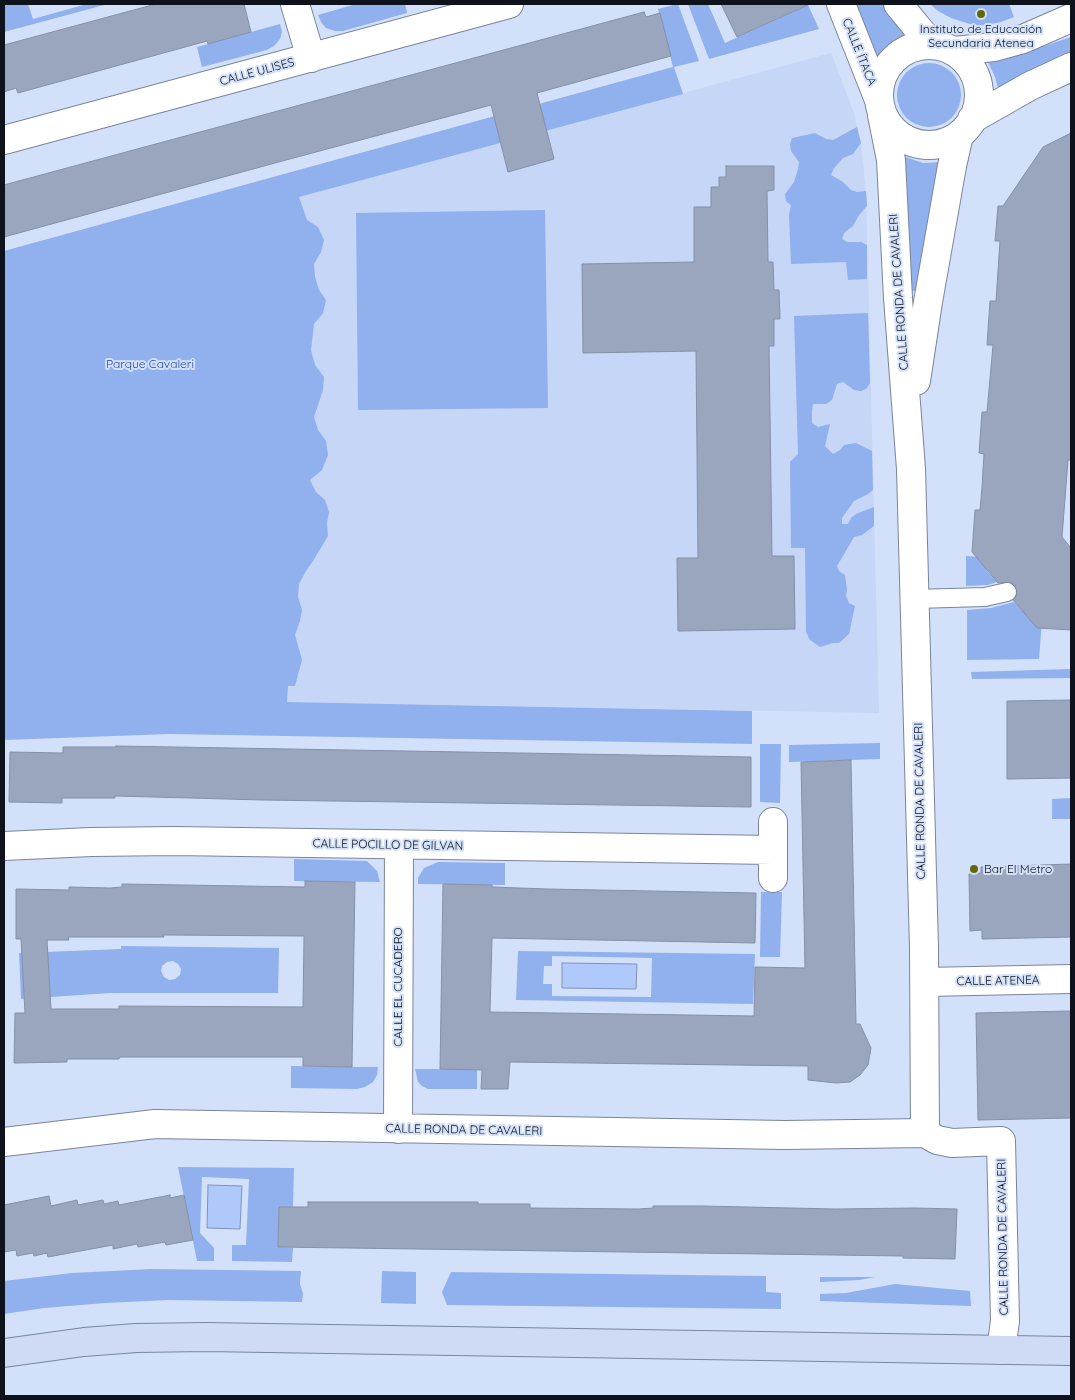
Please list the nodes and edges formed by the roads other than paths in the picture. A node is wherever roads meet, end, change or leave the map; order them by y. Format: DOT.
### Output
graph roads {
  1 [pos="295,4"];
  2 [pos="509,4"];
  3 [pos="841,4"];
  4 [pos="898,4"];
  5 [pos="1071,18"];
  6 [pos="944,48"];
  7 [pos="310,58"];
  8 [pos="1071,67"];
  9 [pos="880,107"];
  10 [pos="966,127"];
  11 [pos="4,140"];
  12 [pos="912,470"];
  13 [pos="1006,592"];
  14 [pos="915,599"];
  15 [pos="773,822"];
  16 [pos="4,846"];
  17 [pos="399,846"];
  18 [pos="772,850"];
  19 [pos="773,878"];
  20 [pos="1071,979"];
  21 [pos="925,982"];
  22 [pos="398,1129"];
  23 [pos="925,1133"];
  24 [pos="4,1142"];
  25 [pos="42,1347"];
  26 [pos="1002,1350"];
  27 [pos="1071,1351"];
  28 [pos="4,1353"];
  29 [pos="4,1360"];
  1 -- 7 [label="street"];
  2 -- 7 [label="street, CALLE ULISES"];
  3 -- 9 [label="street, CALLE ÍTACA"];
  4 -- 6 [label="street"];
  5 -- 6 [label="street"];
  6 -- 9 [label="street"];
  6 -- 10 [label="street"];
  7 -- 11 [label="street, CALLE ULISES"];
  8 -- 10 [label="street"];
  9 -- 10 [label="street"];
  9 -- 12 [label="street, CALLE RONDA DE CAVALERI"];
  10 -- 12 [label="street, CALLE RONDA DE CAVALERI"];
  12 -- 14 [label="street, CALLE RONDA DE CAVALERI"];
  13 -- 14 [label="lane"];
  14 -- 21 [label="street, CALLE RONDA DE CAVALERI"];
  15 -- 18 [label="street"];
  16 -- 17 [label="street, CALLE POCILLO DE GILVAN"];
  17 -- 18 [label="street, CALLE POCILLO DE GILVAN"];
  17 -- 22 [label="street, CALLE EL CUCADERO"];
  18 -- 19 [label="street"];
  20 -- 21 [label="street, CALLE ATENEA"];
  21 -- 23 [label="street, CALLE RONDA DE CAVALERI"];
  22 -- 23 [label="street, CALLE RONDA DE CAVALERI"];
  22 -- 24 [label="street, CALLE RONDA DE CAVALERI"];
  23 -- 26 [label="street, CALLE RONDA DE CAVALERI"];
  25 -- 26 [label="street"];
  25 -- 28 [label="street"];
  25 -- 29 [label="street"];
  26 -- 27 [label="street"];
}
